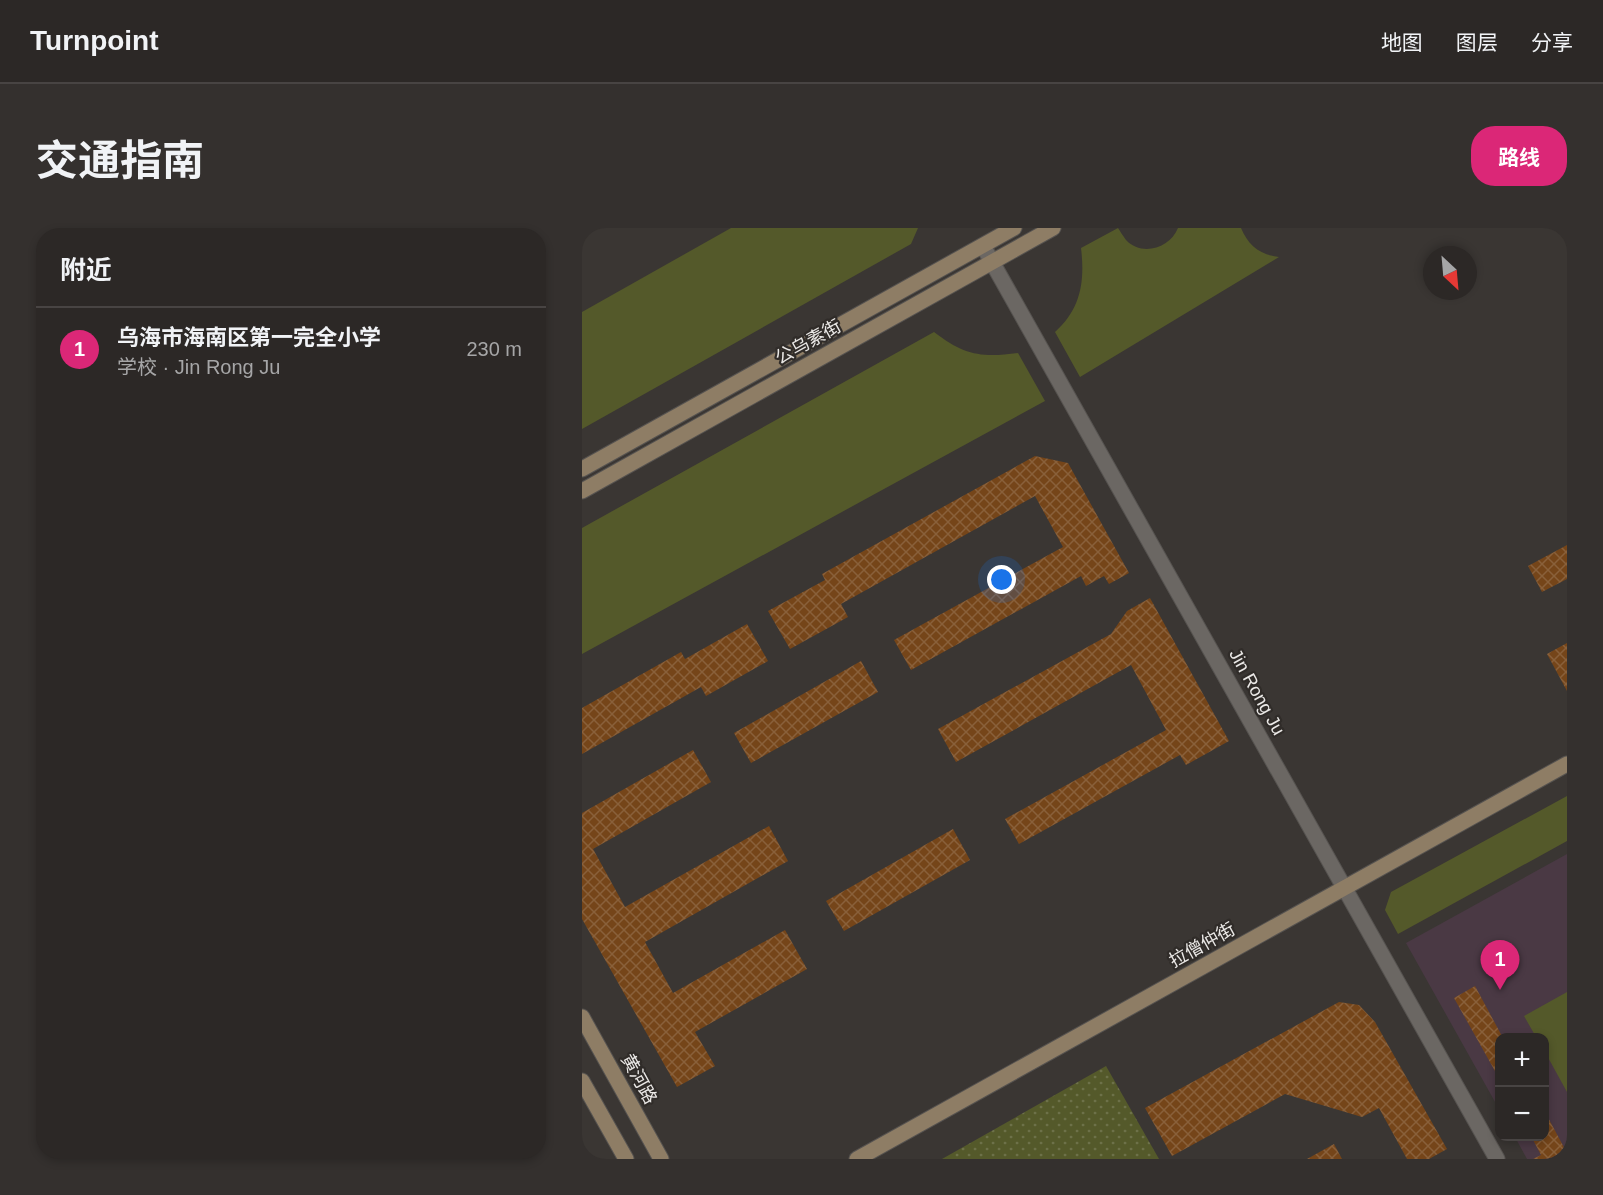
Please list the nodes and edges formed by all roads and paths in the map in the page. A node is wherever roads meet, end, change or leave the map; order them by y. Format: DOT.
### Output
graph roads {
  1 [pos="1014,228"];
  2 [pos="1053,228"];
  3 [pos="983,246"];
  4 [pos="992,262"];
  5 [pos="582,469"];
  6 [pos="582,491"];
  7 [pos="1567,764"];
  8 [pos="1345,888"];
  9 [pos="582,1017"];
  10 [pos="582,1081"];
  11 [pos="626,1159"];
  12 [pos="661,1159"];
  13 [pos="857,1159"];
  14 [pos="1497,1159"];
  1 -- 3 [label="main road, 公乌素街"];
  2 -- 4 [label="main road, 公乌素街"];
  3 -- 4 [label="street, Jin Rong Ju"];
  3 -- 5 [label="main road, 公乌素街"];
  4 -- 6 [label="main road, 公乌素街"];
  4 -- 8 [label="street, Jin Rong Ju"];
  7 -- 8 [label="main road, 拉僧仲街"];
  8 -- 13 [label="main road, 拉僧仲街"];
  8 -- 14 [label="street, Jin Rong Ju"];
  9 -- 12 [label="main road, 黄河路"];
  10 -- 11 [label="main road"];
}
